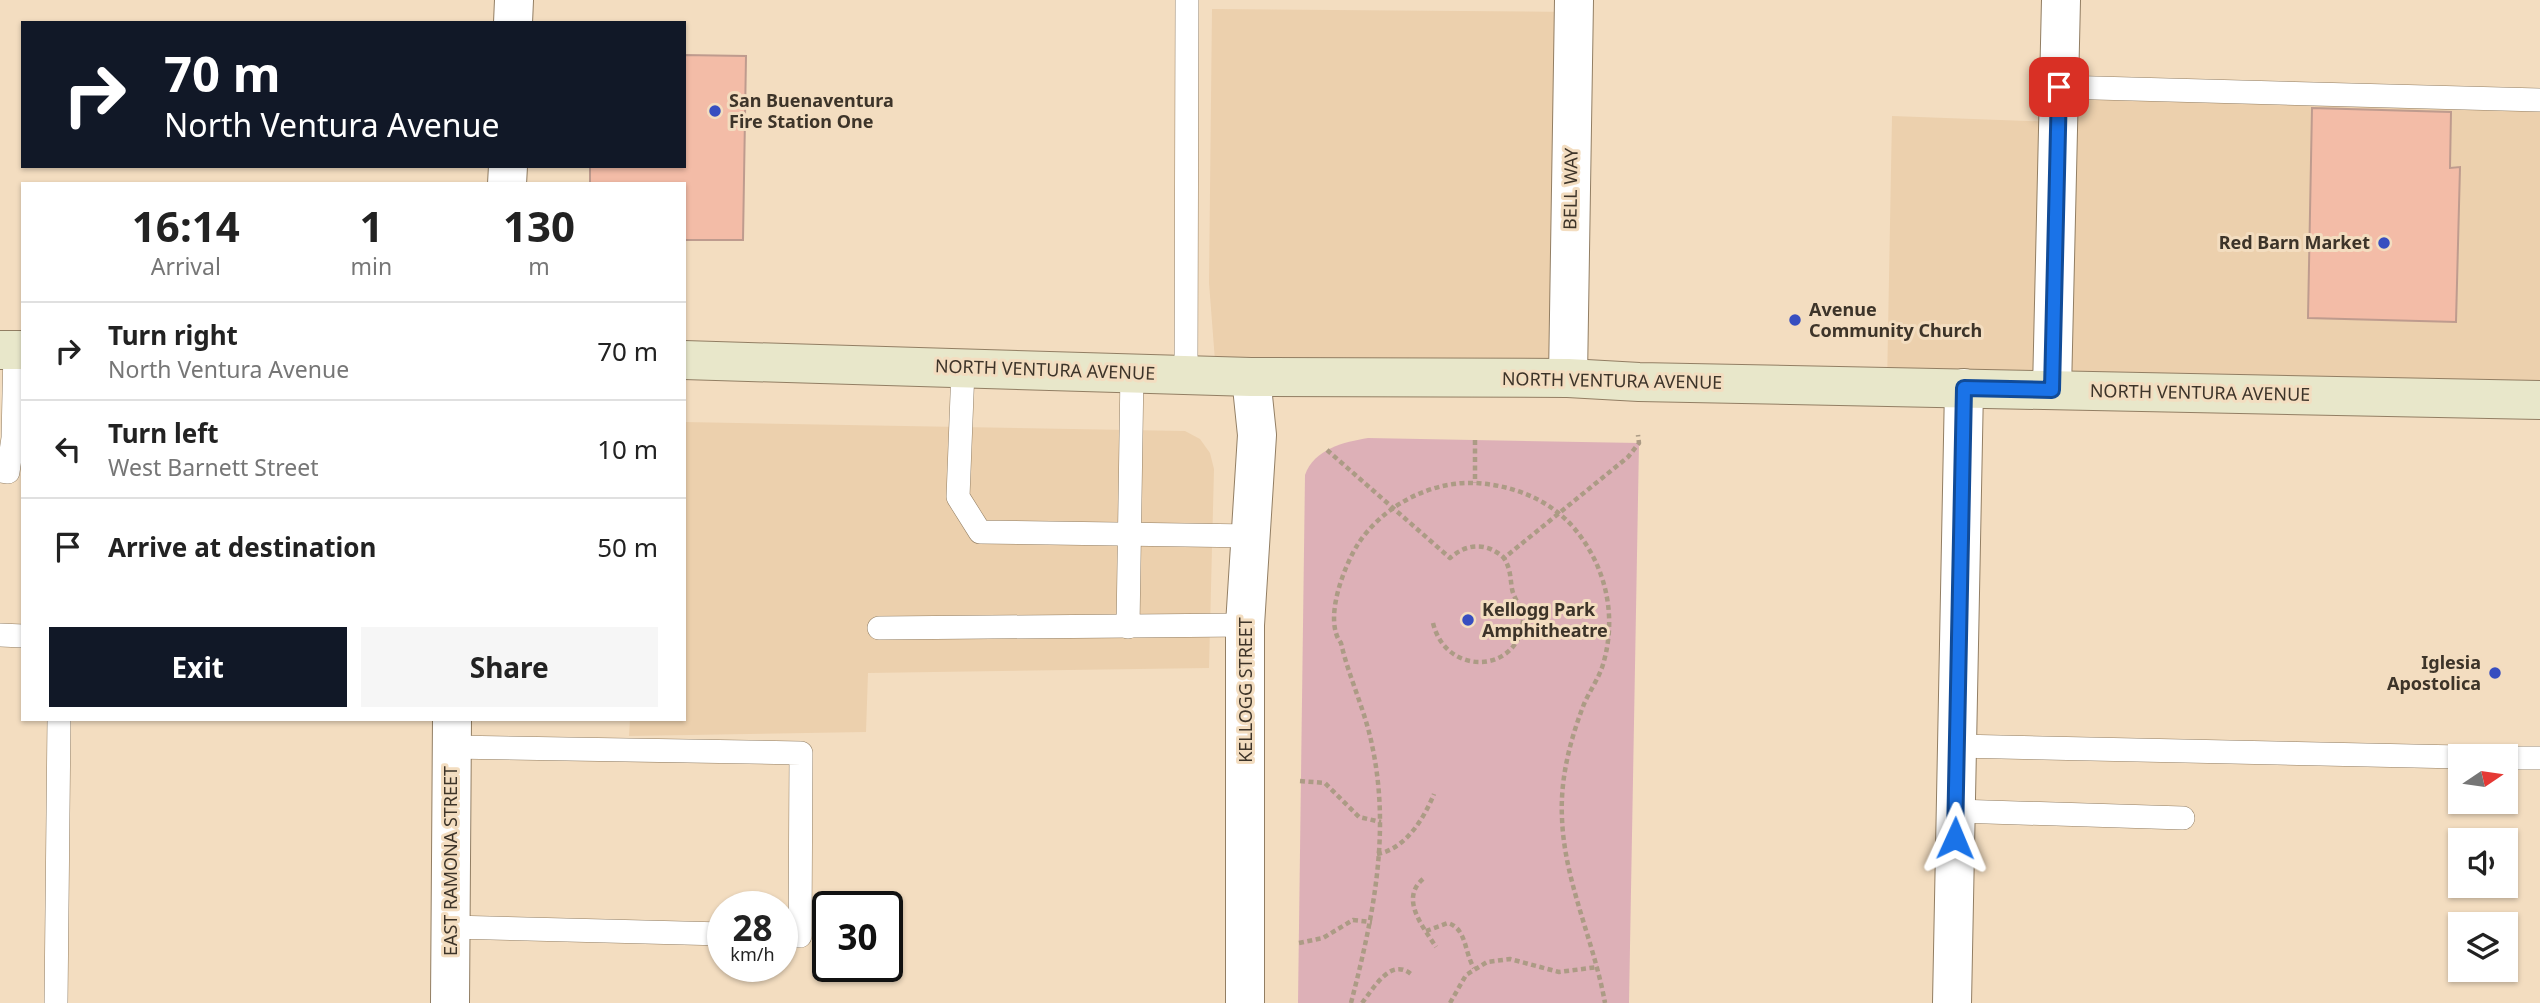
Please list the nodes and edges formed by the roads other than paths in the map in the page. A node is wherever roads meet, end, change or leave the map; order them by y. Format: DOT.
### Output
graph roads {
  1 [pos="514,0"];
  2 [pos="1186,0"];
  3 [pos="1574,0"];
  4 [pos="2061,0"];
  5 [pos="513,21"];
  6 [pos="2059,87"];
  7 [pos="2540,100"];
  8 [pos="13,350"];
  9 [pos="686,360"];
  10 [pos="963,369"];
  11 [pos="1132,372"];
  12 [pos="1185,374"];
  13 [pos="1251,377"];
  14 [pos="1568,378"];
  15 [pos="1964,388"];
  16 [pos="2052,390"];
  17 [pos="2540,400"];
  18 [pos="10,472"];
  19 [pos="1130,536"];
  20 [pos="1252,536"];
  21 [pos="1245,625"];
  22 [pos="1128,627"];
  23 [pos="879,628"];
  24 [pos="0,635"];
  25 [pos="21,636"];
  26 [pos="59,721"];
  27 [pos="451,733"];
  28 [pos="1957,746"];
  29 [pos="2448,757"];
  30 [pos="2518,758"];
  31 [pos="2540,758"];
  32 [pos="1956,811"];
  33 [pos="2183,818"];
  34 [pos="451,927"];
  35 [pos="707,934"];
  36 [pos="798,936"];
  37 [pos="56,1003"];
  38 [pos="450,1003"];
  39 [pos="1245,1003"];
  40 [pos="1952,1003"];
  1 -- 5 [label="street"];
  2 -- 12 [label="lane"];
  3 -- 14 [label="street, BELL WAY"];
  4 -- 6 [label="street"];
  6 -- 7 [label="lane"];
  6 -- 16 [label="street"];
  8 -- 18 [label="lane"];
  9 -- 10 [label="main road, NORTH VENTURA AVENUE"];
  10 -- 11 [label="main road, NORTH VENTURA AVENUE"];
  10 -- 19 [label="lane"];
  11 -- 12 [label="main road, NORTH VENTURA AVENUE"];
  11 -- 19 [label="lane"];
  12 -- 13 [label="main road, NORTH VENTURA AVENUE"];
  13 -- 14 [label="main road, NORTH VENTURA AVENUE"];
  13 -- 20 [label="street, KELLOGG STREET"];
  14 -- 15 [label="main road, NORTH VENTURA AVENUE"];
  15 -- 16 [label="main road, NORTH VENTURA AVENUE"];
  15 -- 28 [label="street"];
  16 -- 17 [label="main road, NORTH VENTURA AVENUE"];
  19 -- 20 [label="lane"];
  19 -- 22 [label="lane"];
  20 -- 21 [label="street, KELLOGG STREET"];
  21 -- 22 [label="lane"];
  21 -- 39 [label="street, KELLOGG STREET"];
  22 -- 23 [label="lane"];
  24 -- 25 [label="lane"];
  26 -- 37 [label="lane"];
  27 -- 34 [label="street, EAST RAMONA STREET"];
  27 -- 36 [label="lane"];
  28 -- 29 [label="lane"];
  28 -- 32 [label="street"];
  30 -- 31 [label="lane"];
  32 -- 33 [label="lane"];
  32 -- 40 [label="street"];
  34 -- 35 [label="lane"];
  34 -- 38 [label="street, EAST RAMONA STREET"];
}
